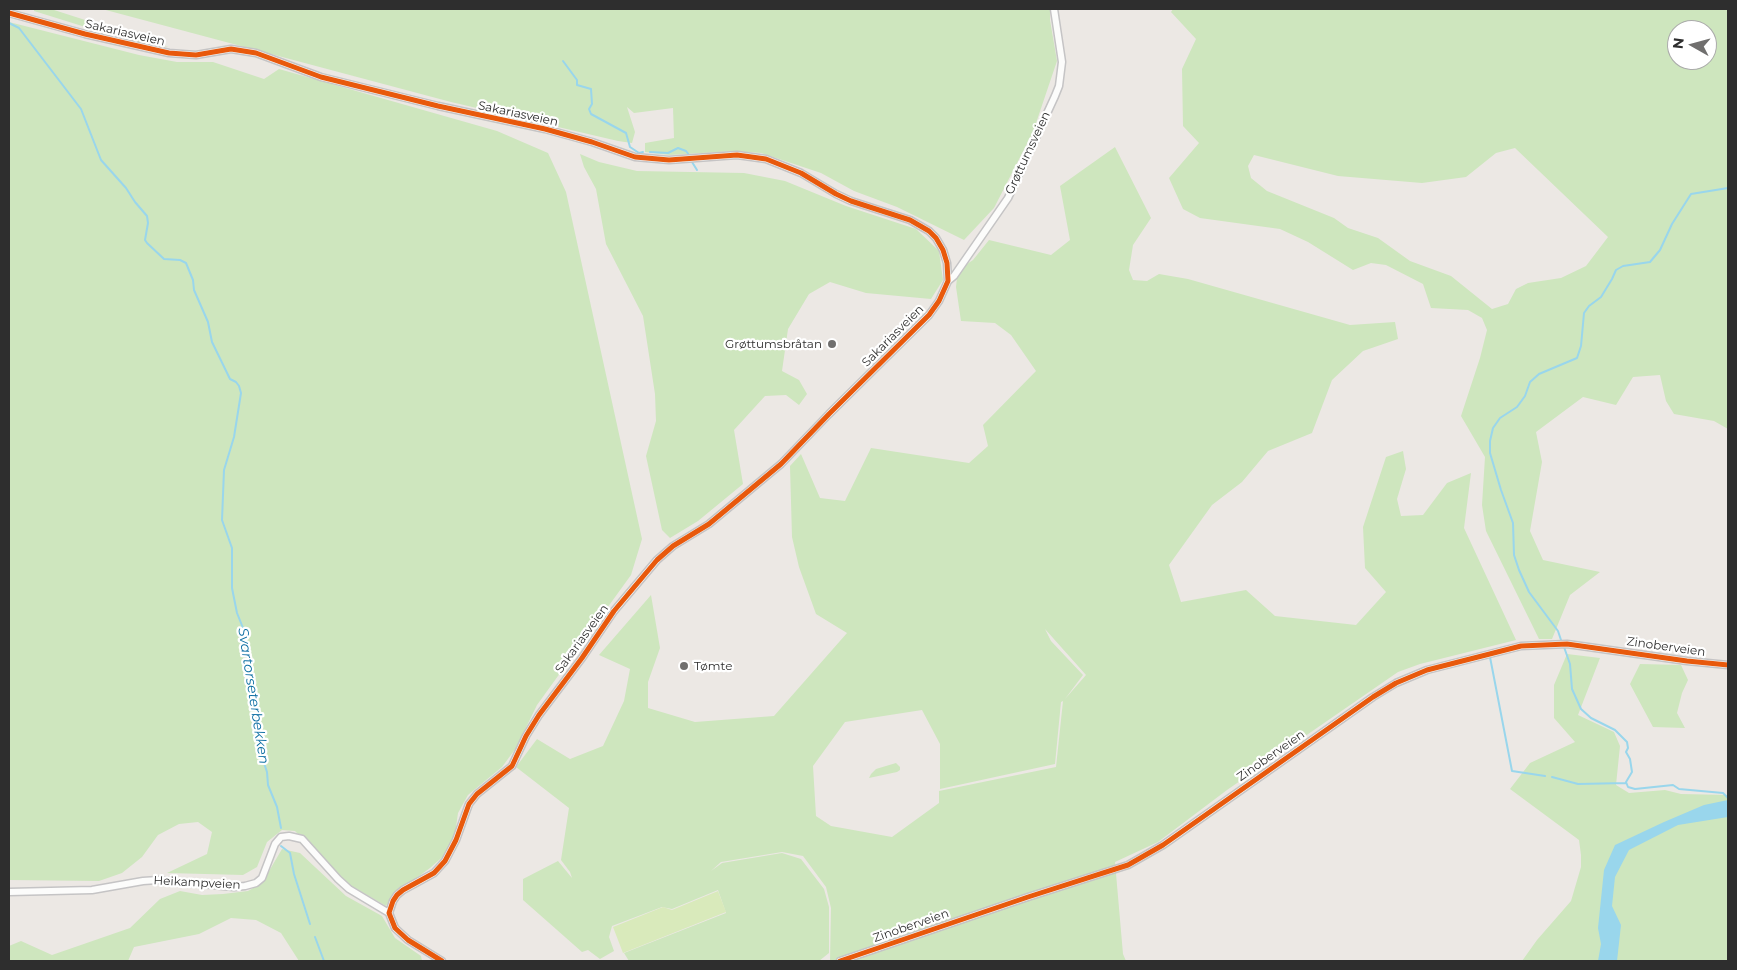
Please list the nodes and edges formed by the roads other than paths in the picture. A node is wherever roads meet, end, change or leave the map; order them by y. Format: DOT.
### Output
graph roads {
  1 [pos="1054,9"];
  2 [pos="9,13"];
  3 [pos="948,281"];
  4 [pos="1728,665"];
  5 [pos="9,892"];
  6 [pos="389,913"];
  7 [pos="442,961"];
  8 [pos="840,961"];
  1 -- 3 [label="street, Grøttumsveien"];
  2 -- 3 [label="street, Sakariasveien"];
  3 -- 6 [label="street, Sakariasveien"];
  4 -- 8 [label="street, Zinoberveien"];
  5 -- 6 [label="street, Heikampveien"];
  6 -- 7 [label="street"];
}
